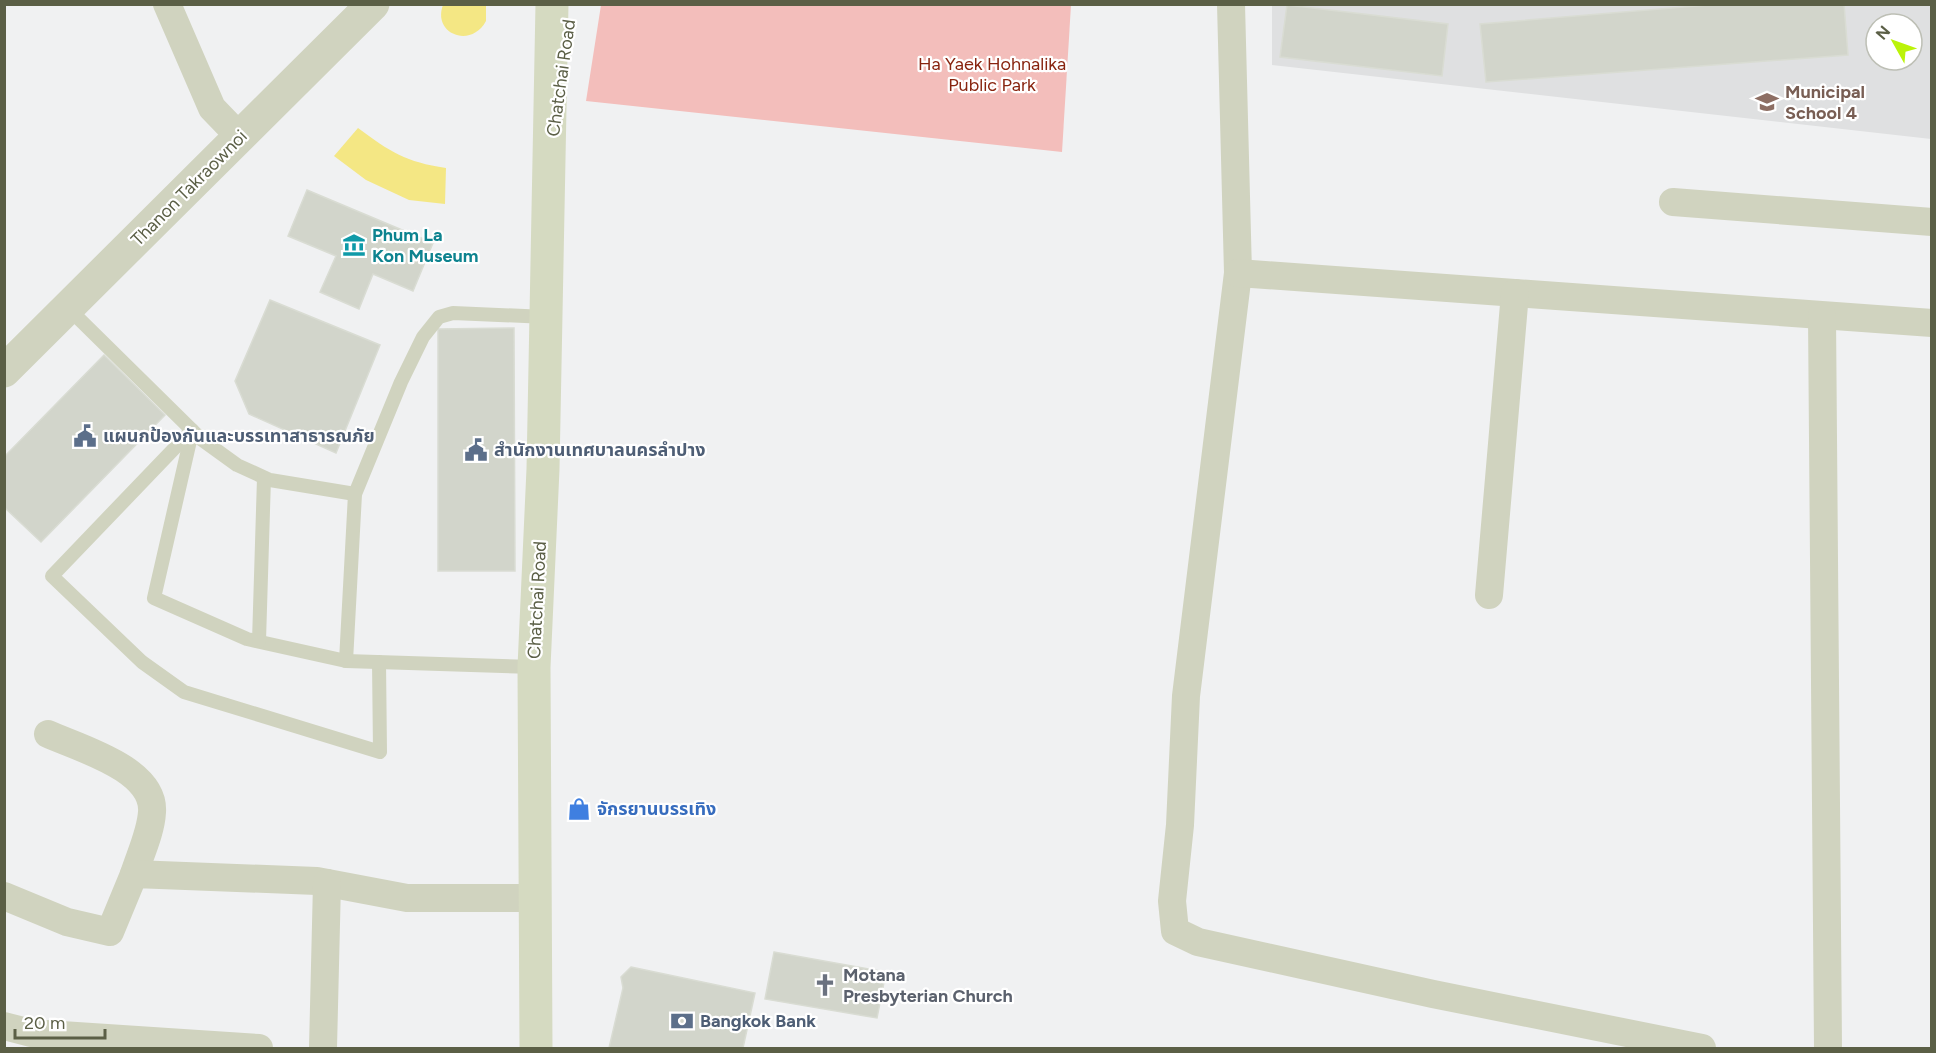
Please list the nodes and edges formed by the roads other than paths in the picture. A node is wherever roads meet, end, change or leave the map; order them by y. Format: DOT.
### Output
graph roads {
  1 [pos="166,4"];
  2 [pos="374,4"];
  3 [pos="1231,4"];
  4 [pos="554,8"];
  5 [pos="240,137"];
  6 [pos="1672,202"];
  7 [pos="1932,222"];
  8 [pos="1238,273"];
  9 [pos="1515,293"];
  10 [pos="68,308"];
  11 [pos="1822,316"];
  12 [pos="547,317"];
  13 [pos="1932,323"];
  14 [pos="4,371"];
  15 [pos="192,430"];
  16 [pos="264,478"];
  17 [pos="355,494"];
  18 [pos="1489,595"];
  19 [pos="259,641"];
  20 [pos="346,661"];
  21 [pos="379,662"];
  22 [pos="534,667"];
  23 [pos="48,734"];
  24 [pos="134,874"];
  25 [pos="327,883"];
  26 [pos="4,896"];
  27 [pos="537,898"];
  28 [pos="21,1036"];
  29 [pos="259,1048"];
  30 [pos="323,1048"];
  31 [pos="536,1048"];
  32 [pos="1702,1048"];
  33 [pos="1828,1048"];
  1 -- 5 [label="street"];
  2 -- 5 [label="street, Thanon Takraownoi"];
  3 -- 8 [label="street"];
  4 -- 12 [label="main road, Chatchai Road"];
  5 -- 10 [label="street, Thanon Takraownoi"];
  6 -- 7 [label="street"];
  8 -- 9 [label="street"];
  8 -- 32 [label="street"];
  9 -- 11 [label="street"];
  9 -- 18 [label="street"];
  10 -- 14 [label="street, Thanon Takraownoi"];
  10 -- 15 [label="lane"];
  11 -- 13 [label="street"];
  11 -- 33 [label="street"];
  12 -- 17 [label="lane"];
  12 -- 22 [label="main road, Chatchai Road"];
  15 -- 16 [label="lane"];
  15 -- 19 [label="lane"];
  15 -- 21 [label="lane"];
  16 -- 17 [label="lane"];
  16 -- 19 [label="lane"];
  17 -- 20 [label="lane"];
  19 -- 20 [label="lane"];
  20 -- 21 [label="lane"];
  21 -- 22 [label="lane"];
  22 -- 27 [label="main road, Chatchai Road"];
  23 -- 24 [label="street"];
  24 -- 25 [label="street"];
  24 -- 26 [label="street"];
  25 -- 27 [label="street"];
  25 -- 30 [label="street"];
  27 -- 31 [label="main road, Chatchai Road"];
  28 -- 29 [label="street"];
}
